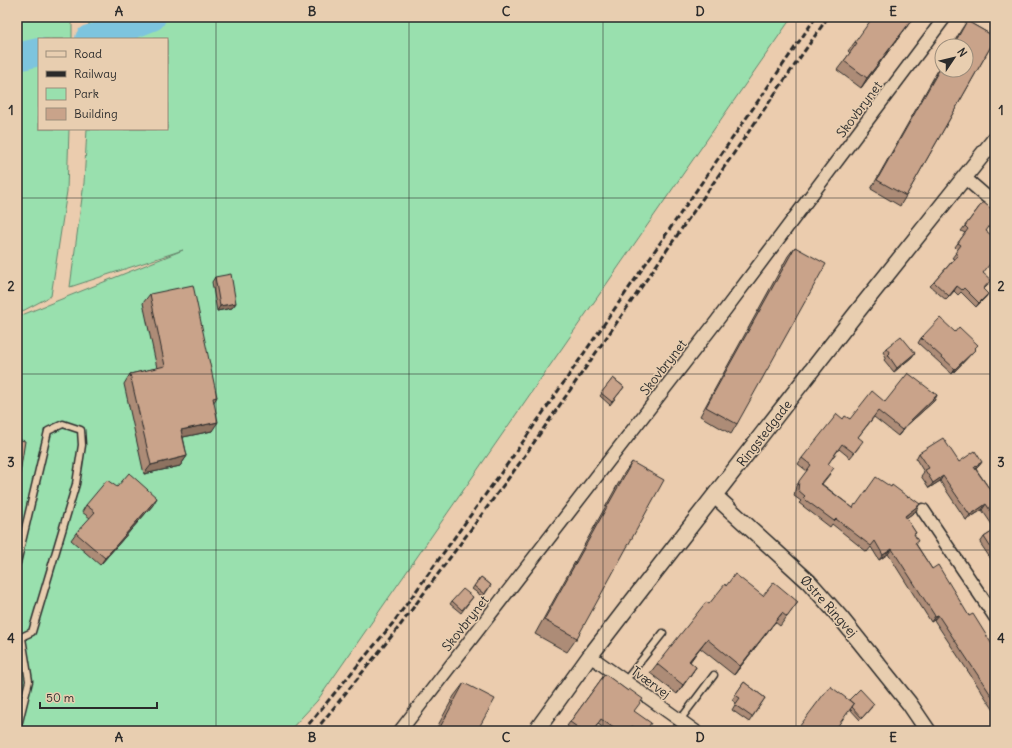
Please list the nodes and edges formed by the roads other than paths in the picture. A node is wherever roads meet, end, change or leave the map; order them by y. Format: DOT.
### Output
graph roads {
  1 [pos="945,17"];
  2 [pos="995,139"];
  3 [pos="965,178"];
  4 [pos="995,204"];
  5 [pos="715,496"];
  6 [pos="923,510"];
  7 [pos="17,563"];
  8 [pos="995,617"];
  9 [pos="663,633"];
  10 [pos="19,638"];
  11 [pos="590,656"];
  12 [pos="714,675"];
  13 [pos="625,681"];
  14 [pos="680,720"];
  15 [pos="17,730"];
  16 [pos="400,731"];
  17 [pos="536,731"];
  18 [pos="695,731"];
  19 [pos="928,731"];
  1 -- 16 [label="street, Skovbrynet"];
  2 -- 3 [label="street, Ringstedgade"];
  3 -- 4 [label="street"];
  3 -- 5 [label="street, Ringstedgade"];
  5 -- 11 [label="street, Ringstedgade"];
  5 -- 19 [label="street, Østre Ringvej"];
  6 -- 8 [label="street"];
  7 -- 10 [label="lane"];
  9 -- 13 [label="lane"];
  10 -- 15 [label="lane"];
  11 -- 13 [label="street, Tværvej"];
  11 -- 17 [label="street, Ringstedgade"];
  12 -- 14 [label="lane"];
  13 -- 14 [label="street, Tværvej"];
  14 -- 18 [label="street, Tværvej"];
}
